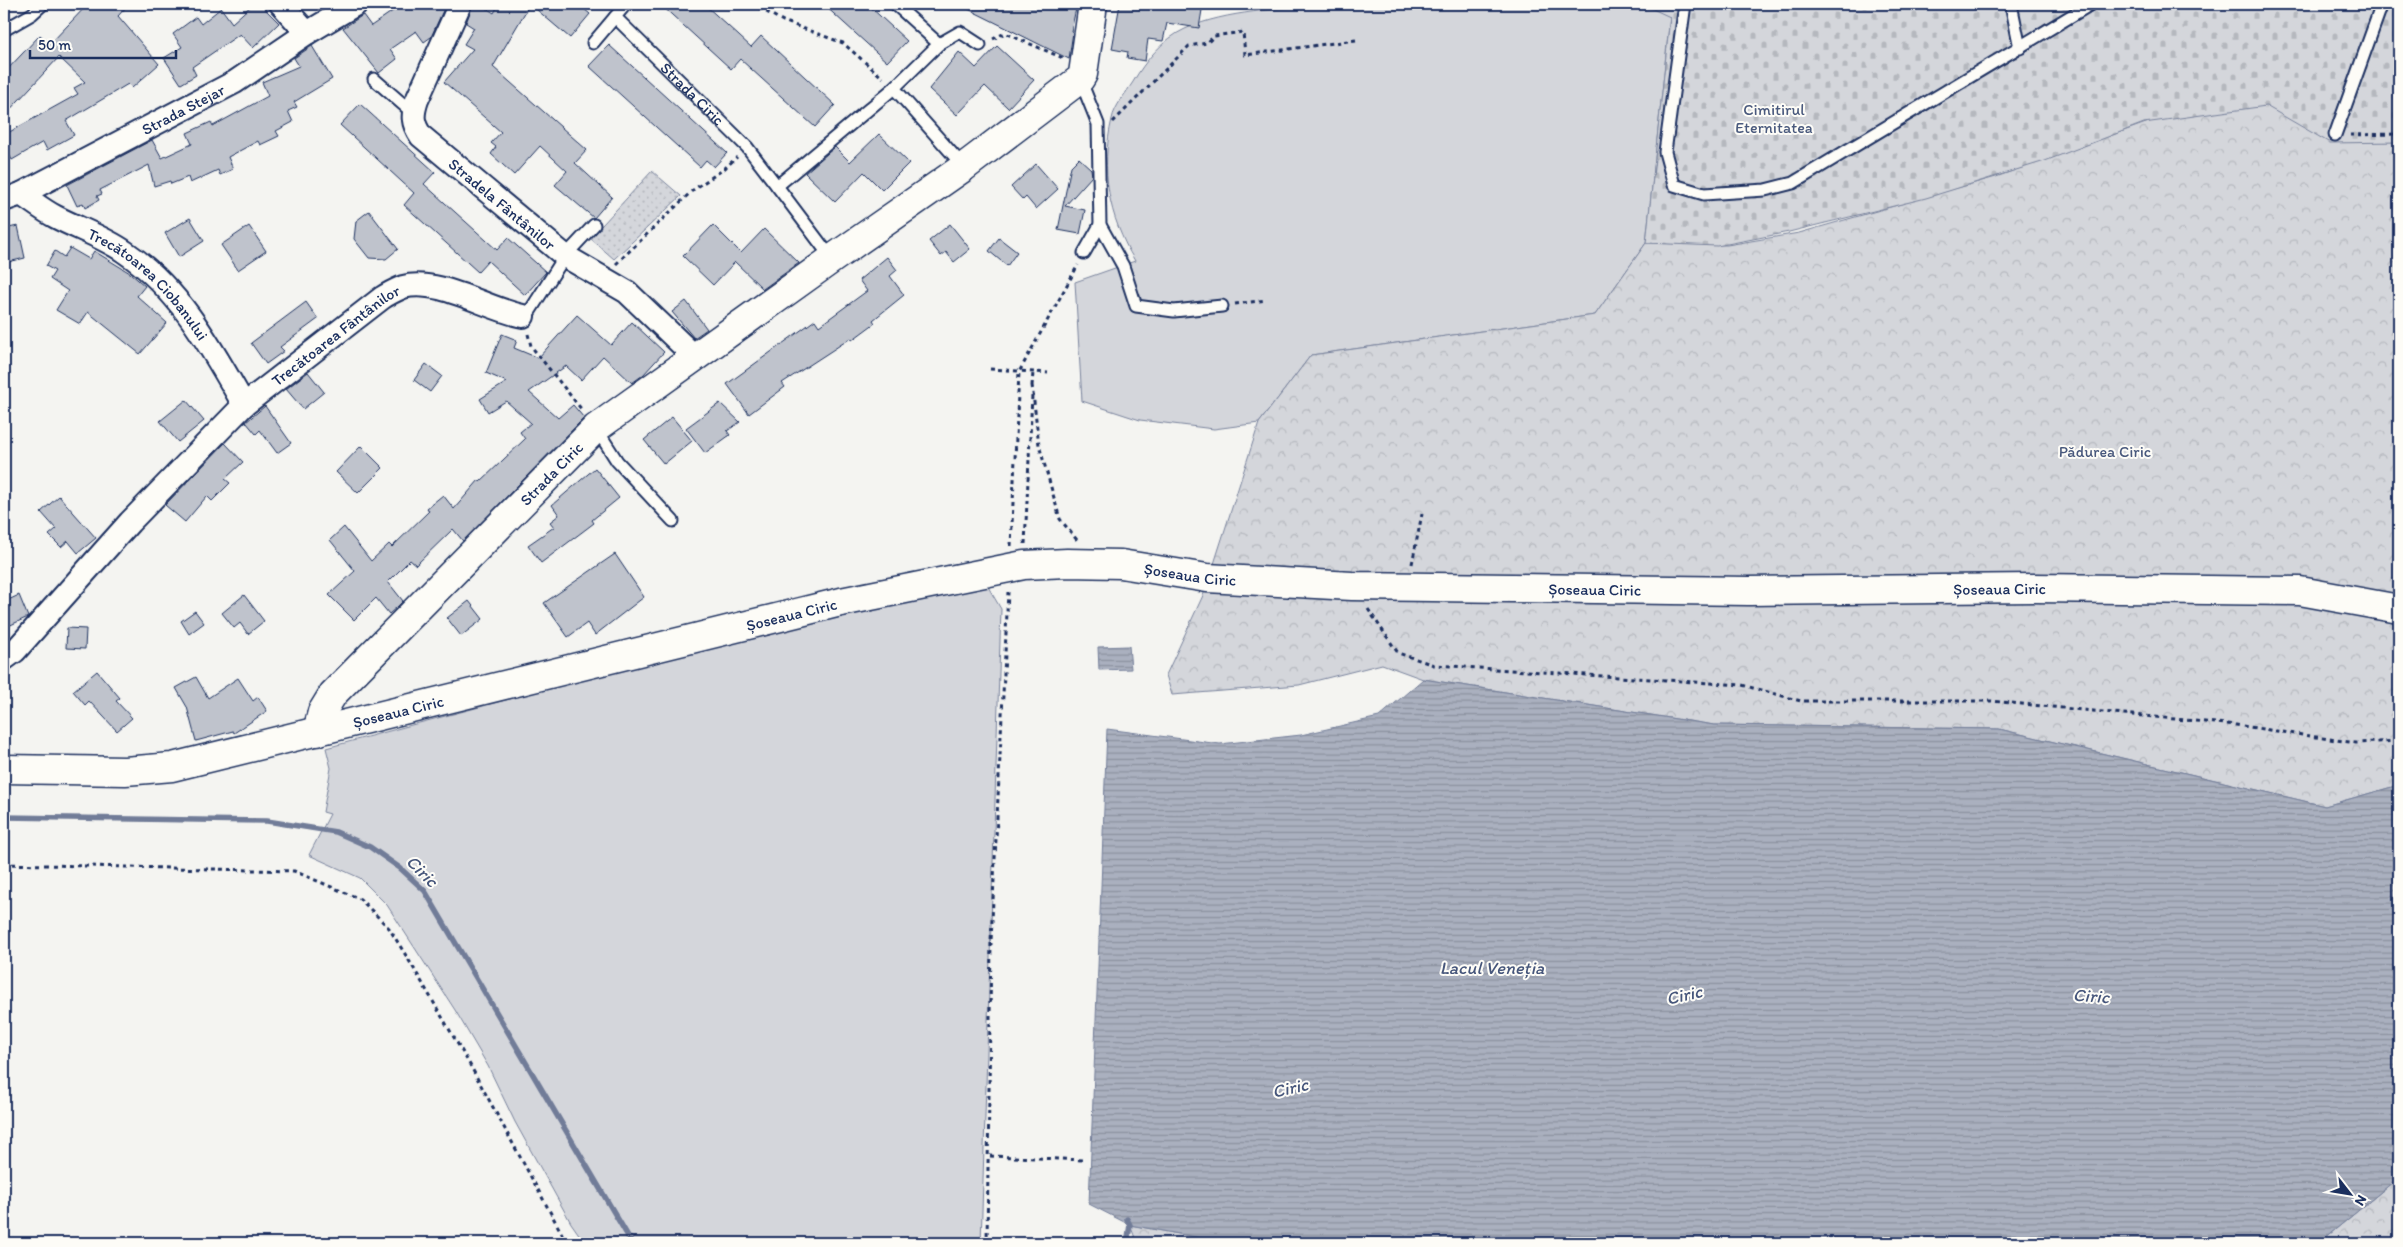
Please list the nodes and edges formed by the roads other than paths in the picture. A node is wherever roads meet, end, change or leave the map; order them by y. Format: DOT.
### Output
graph roads {
  1 [pos="43,4"];
  2 [pos="281,4"];
  3 [pos="356,4"];
  4 [pos="460,4"];
  5 [pos="626,4"];
  6 [pos="895,4"];
  7 [pos="1093,4"];
  8 [pos="1685,4"];
  9 [pos="2011,4"];
  10 [pos="2091,4"];
  11 [pos="2382,4"];
  12 [pos="615,17"];
  13 [pos="4,30"];
  14 [pos="307,33"];
  15 [pos="593,43"];
  16 [pos="939,44"];
  17 [pos="980,45"];
  18 [pos="2020,48"];
  19 [pos="1082,73"];
  20 [pos="374,79"];
  21 [pos="894,88"];
  22 [pos="412,113"];
  23 [pos="2335,135"];
  24 [pos="964,167"];
  25 [pos="777,186"];
  26 [pos="12,197"];
  27 [pos="1100,225"];
  28 [pos="594,226"];
  29 [pos="1084,253"];
  30 [pos="566,256"];
  31 [pos="832,259"];
  32 [pos="1222,306"];
  33 [pos="523,316"];
  34 [pos="695,358"];
  35 [pos="244,405"];
  36 [pos="596,428"];
  37 [pos="673,521"];
  38 [pos="2399,609"];
  39 [pos="4,660"];
  40 [pos="317,732"];
  41 [pos="4,769"];
  1 -- 13 [label="lane"];
  2 -- 14 [label="street"];
  3 -- 14 [label="street, Strada Stejar"];
  4 -- 22 [label="street"];
  5 -- 12 [label="lane"];
  6 -- 16 [label="lane"];
  7 -- 19 [label="street"];
  8 -- 18 [label="lane"];
  9 -- 18 [label="lane"];
  10 -- 18 [label="lane"];
  11 -- 23 [label="lane"];
  12 -- 15 [label="lane"];
  12 -- 25 [label="lane, Strada Ciric"];
  14 -- 26 [label="street, Strada Stejar"];
  16 -- 17 [label="lane"];
  16 -- 21 [label="lane"];
  19 -- 24 [label="street, Strada Ciric"];
  19 -- 27 [label="lane"];
  20 -- 22 [label="lane"];
  21 -- 24 [label="lane"];
  21 -- 25 [label="lane"];
  22 -- 30 [label="street, Stradela Fântânilor"];
  24 -- 31 [label="street, Strada Ciric"];
  25 -- 31 [label="lane, Strada Ciric"];
  26 -- 35 [label="street, Trecătoarea Ciobanului"];
  27 -- 29 [label="lane"];
  27 -- 32 [label="lane"];
  28 -- 30 [label="lane"];
  30 -- 33 [label="lane"];
  30 -- 34 [label="street, Stradela Fântânilor"];
  31 -- 34 [label="street, Strada Ciric"];
  33 -- 35 [label="street, Trecătoarea Fântânilor"];
  34 -- 36 [label="street, Strada Ciric"];
  35 -- 39 [label="street, Trecătoarea Fântânilor"];
  36 -- 37 [label="lane"];
  36 -- 40 [label="street, Strada Ciric"];
  38 -- 40 [label="street, Șoseaua Ciric"];
  40 -- 41 [label="street, Șoseaua Ciric"];
}
